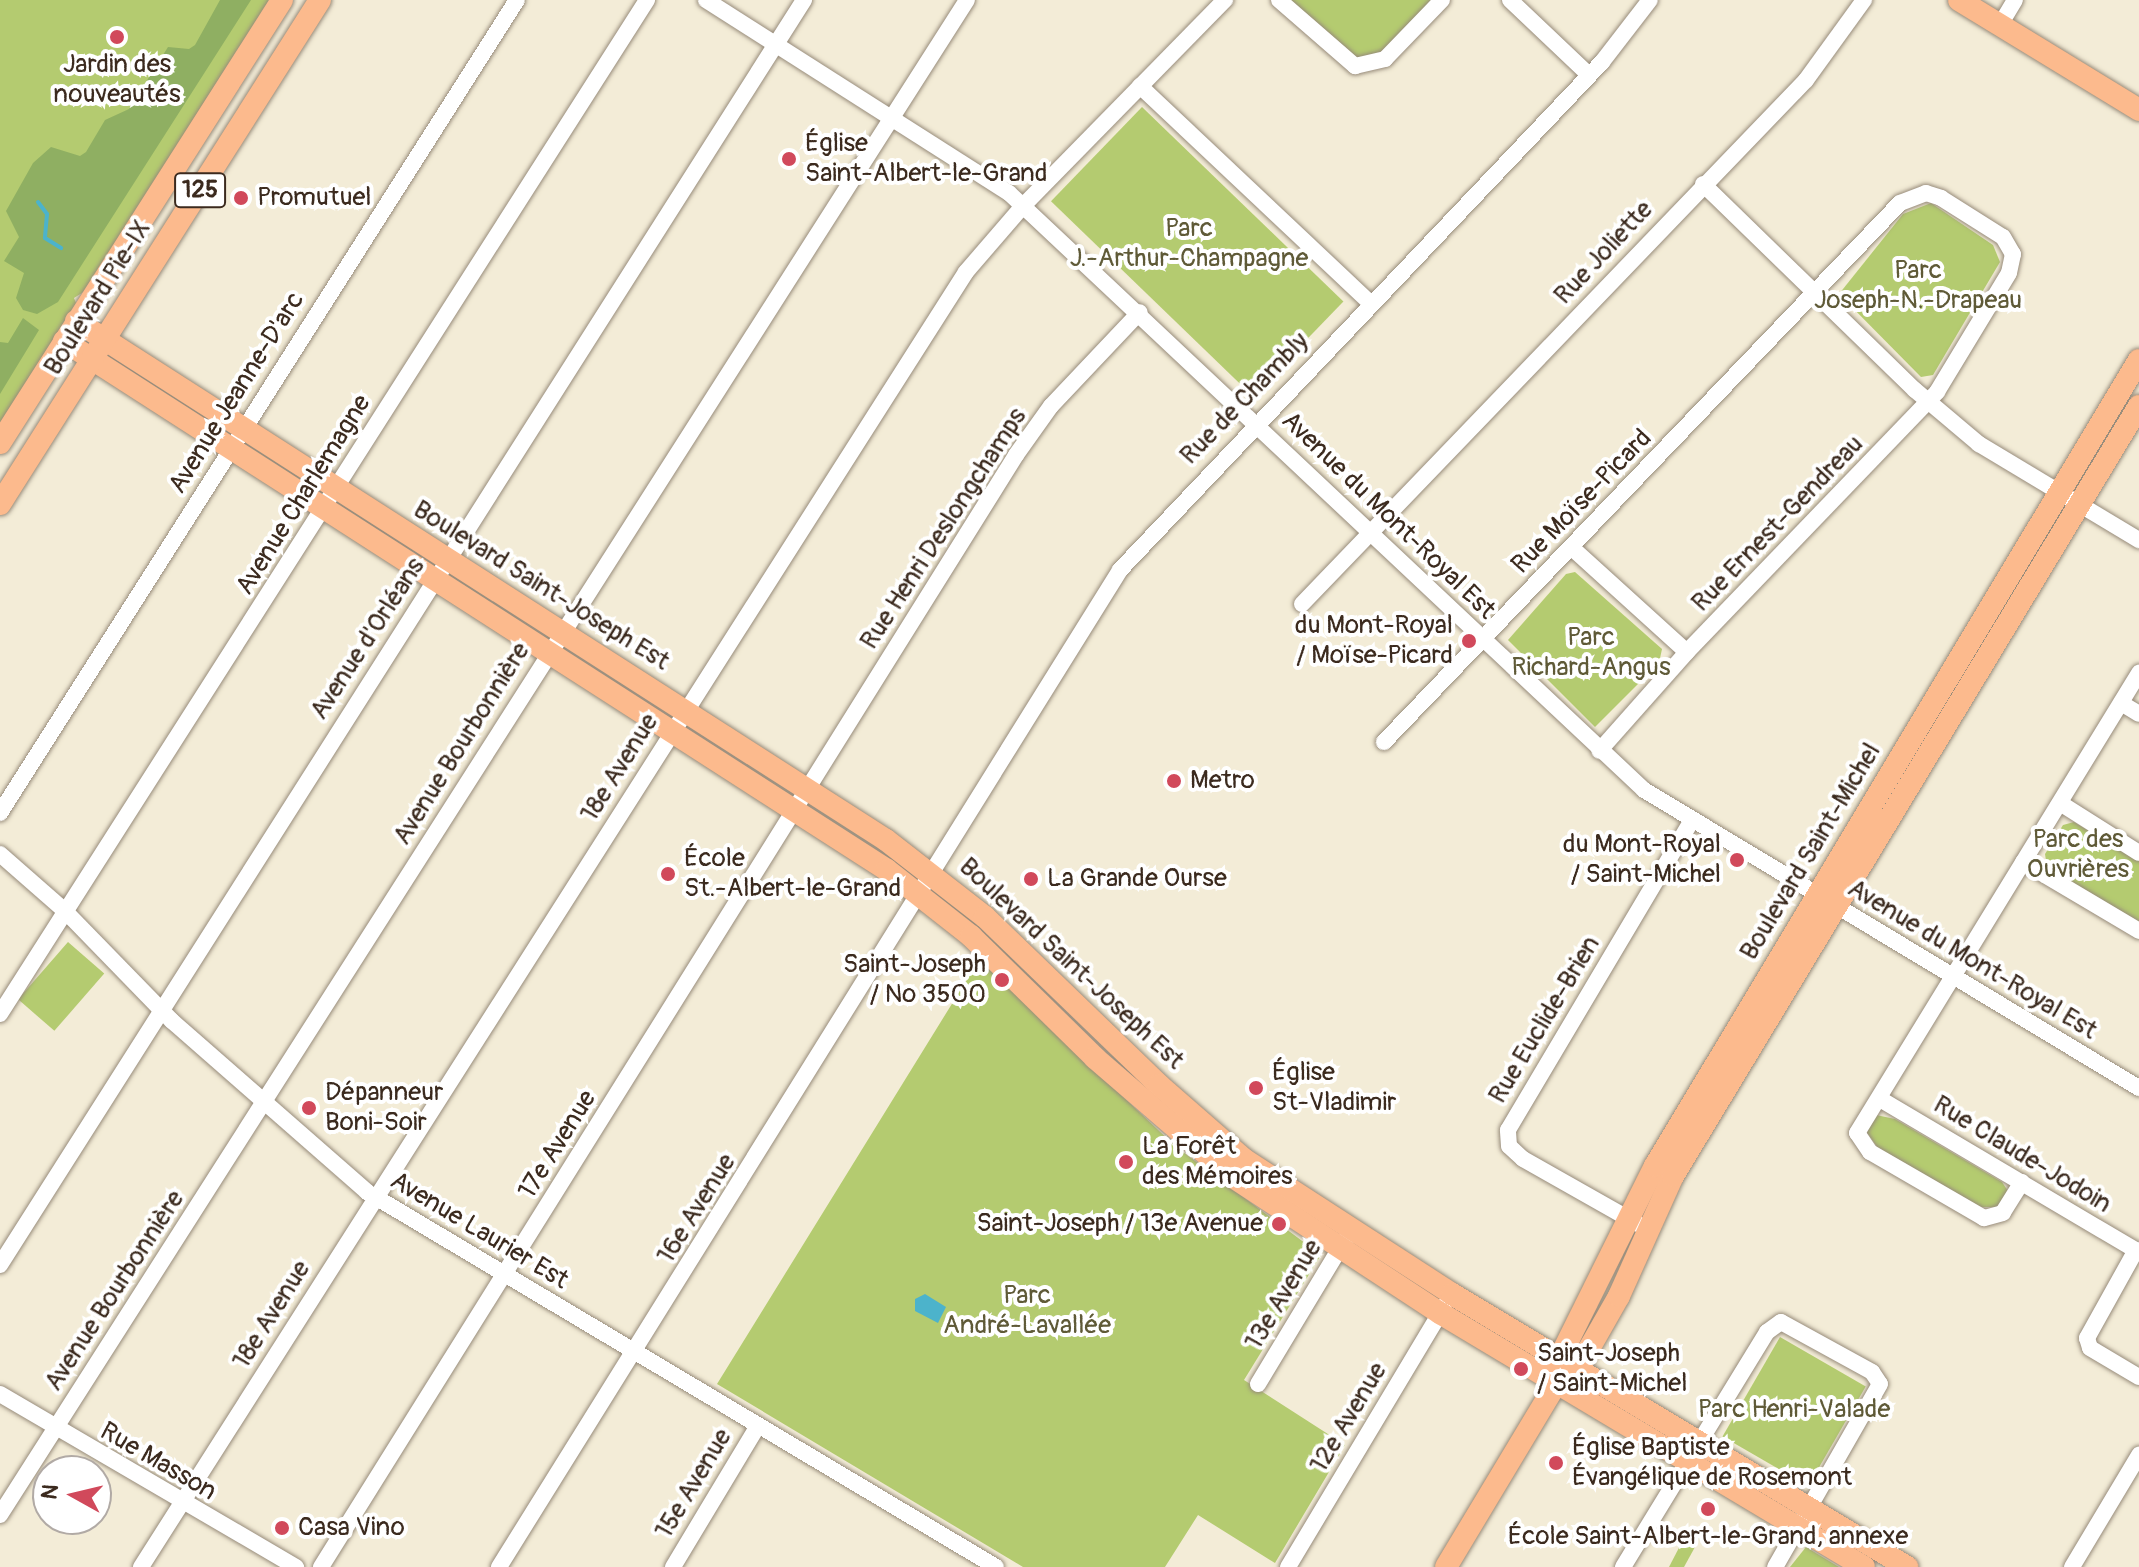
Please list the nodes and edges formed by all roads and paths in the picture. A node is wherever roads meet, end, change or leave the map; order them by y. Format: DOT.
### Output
graph roads {
  1 [pos="282,0"];
  2 [pos="320,0"];
  3 [pos="517,0"];
  4 [pos="647,0"];
  5 [pos="706,0"];
  6 [pos="804,0"];
  7 [pos="967,0"];
  8 [pos="1225,0"];
  9 [pos="1279,0"];
  10 [pos="1442,0"];
  11 [pos="1510,0"];
  12 [pos="1650,0"];
  13 [pos="1864,0"];
  14 [pos="1959,0"];
  15 [pos="2015,0"];
  16 [pos="2000,25"];
  17 [pos="775,45"];
  18 [pos="1589,75"];
  19 [pos="1140,86"];
  20 [pos="2139,110"];
  21 [pos="892,118"];
  22 [pos="1703,184"];
  23 [pos="1023,206"];
  24 [pos="1814,294"];
  25 [pos="1370,303"];
  26 [pos="1140,312"];
  27 [pos="76,321"];
  28 [pos="104,339"];
  29 [pos="64,341"];
  30 [pos="92,360"];
  31 [pos="2139,360"];
  32 [pos="1929,402"];
  33 [pos="2139,406"];
  34 [pos="1255,422"];
  35 [pos="237,438"];
  36 [pos="0,443"];
  37 [pos="2060,493"];
  38 [pos="330,498"];
  39 [pos="0,504"];
  40 [pos="2080,505"];
  41 [pos="1371,532"];
  42 [pos="2139,540"];
  43 [pos="1571,547"];
  44 [pos="441,569"];
  45 [pos="1302,604"];
  46 [pos="556,641"];
  47 [pos="1483,641"];
  48 [pos="1687,652"];
  49 [pos="2139,673"];
  50 [pos="2121,703"];
  51 [pos="2139,714"];
  52 [pos="679,719"];
  53 [pos="1384,742"];
  54 [pos="1599,751"];
  55 [pos="809,788"];
  56 [pos="2060,803"];
  57 [pos="797,809"];
  58 [pos="0,813"];
  59 [pos="1691,822"];
  60 [pos="2139,853"];
  61 [pos="0,854"];
  62 [pos="2023,862"];
  63 [pos="933,875"];
  64 [pos="921,895"];
  65 [pos="1817,896"];
  66 [pos="1837,908"];
  67 [pos="65,911"];
  68 [pos="2139,931"];
  69 [pos="1954,977"];
  70 [pos="161,1011"];
  71 [pos="0,1014"];
  72 [pos="2139,1088"];
  73 [pos="1880,1099"];
  74 [pos="266,1100"];
  75 [pos="2022,1182"];
  76 [pos="375,1197"];
  77 [pos="1639,1225"];
  78 [pos="1345,1239"];
  79 [pos="2137,1251"];
  80 [pos="0,1265"];
  81 [pos="506,1275"];
  82 [pos="1446,1303"];
  83 [pos="636,1352"];
  84 [pos="1569,1363"];
  85 [pos="2139,1377"];
  86 [pos="1258,1384"];
  87 [pos="1556,1384"];
  88 [pos="0,1394"];
  89 [pos="757,1427"];
  90 [pos="54,1429"];
  91 [pos="1701,1441"];
  92 [pos="2139,1455"];
  93 [pos="1687,1462"];
  94 [pos="181,1504"];
  95 [pos="1811,1507"];
  96 [pos="0,1515"];
  97 [pos="1798,1527"];
  98 [pos="990,1566"];
  99 [pos="141,1567"];
  100 [pos="296,1567"];
  101 [pos="321,1567"];
  102 [pos="499,1567"];
  103 [pos="673,1567"];
  104 [pos="1288,1567"];
  105 [pos="1446,1567"];
  106 [pos="1623,1567"];
  107 [pos="1775,1567"];
  108 [pos="1864,1567"];
  109 [pos="1907,1567"];
  110 [pos="2072,1567"];
  1 -- 27 [label="main road, Boulevard Pie-IX / 125"];
  2 -- 28 [label="main road, Boulevard Pie-IX / 125"];
  3 -- 35 [label="street, Avenue Jeanne-D'arc"];
  4 -- 38 [label="street, Avenue Charlemagne"];
  5 -- 17 [label="street, Avenue du Mont-Royal Est"];
  6 -- 17 [label="street, Avenue d'Orléans"];
  7 -- 21 [label="street, Avenue Bourbonnière"];
  8 -- 19 [label="street, 18e Avenue"];
  9 -- 10 [label="street"];
  11 -- 18 [label="street"];
  12 -- 18 [label="street, Rue de Chambly"];
  13 -- 22 [label="street, Rue Joliette"];
  14 -- 16 [label="main road"];
  15 -- 16 [label="street"];
  16 -- 20 [label="main road"];
  17 -- 21 [label="street, Avenue du Mont-Royal Est"];
  17 -- 44 [label="street, Avenue d'Orléans"];
  18 -- 25 [label="street, Rue de Chambly"];
  19 -- 23 [label="street, 18e Avenue"];
  19 -- 25 [label="street"];
  21 -- 23 [label="street, Avenue du Mont-Royal Est"];
  21 -- 46 [label="street, Avenue Bourbonnière"];
  22 -- 24 [label="street"];
  22 -- 41 [label="street, Rue Joliette"];
  23 -- 26 [label="street, Avenue du Mont-Royal Est"];
  23 -- 52 [label="street, 18e Avenue"];
  24 -- 32 [label="street"];
  24 -- 32 [label="street, Rue Moïse-Picard"];
  24 -- 43 [label="street, Rue Moïse-Picard"];
  25 -- 34 [label="street, Rue de Chambly"];
  26 -- 34 [label="street, Avenue du Mont-Royal Est"];
  26 -- 55 [label="street, Rue Henri Deslongchamps"];
  27 -- 28 [label="main road, Boulevard Saint-Joseph Est"];
  27 -- 29 [label="main road, Boulevard Pie-IX / 125"];
  28 -- 30 [label="main road, Boulevard Pie-IX / 125"];
  28 -- 35 [label="main road, Boulevard Saint-Joseph Est"];
  29 -- 30 [label="main road, Boulevard Saint-Joseph Est"];
  29 -- 36 [label="main road, Boulevard Pie-IX / 125"];
  30 -- 35 [label="main road, Boulevard Saint-Joseph Est"];
  30 -- 39 [label="main road, Boulevard Pie-IX / 125"];
  31 -- 37 [label="main road, Boulevard Saint-Michel"];
  32 -- 37 [label="street"];
  32 -- 48 [label="street, Rue Ernest-Gendreau"];
  33 -- 40 [label="main road, Boulevard Saint-Michel"];
  34 -- 41 [label="street, Avenue du Mont-Royal Est"];
  34 -- 63 [label="street, Rue de Chambly"];
  35 -- 38 [label="main road, Boulevard Saint-Joseph Est"];
  35 -- 58 [label="street, Avenue Jeanne-D'arc"];
  37 -- 40 [label="street"];
  37 -- 65 [label="main road, Boulevard Saint-Michel"];
  38 -- 44 [label="main road, Boulevard Saint-Joseph Est"];
  38 -- 67 [label="street, Avenue Charlemagne"];
  40 -- 42 [label="street"];
  40 -- 66 [label="main road, Boulevard Saint-Michel"];
  41 -- 45 [label="street, Rue Joliette"];
  41 -- 47 [label="street, Avenue du Mont-Royal Est"];
  43 -- 47 [label="street, Rue Moïse-Picard"];
  43 -- 48 [label="street"];
  44 -- 46 [label="main road, Boulevard Saint-Joseph Est"];
  44 -- 70 [label="street, Avenue d'Orléans"];
  46 -- 52 [label="main road, Boulevard Saint-Joseph Est"];
  46 -- 74 [label="street, Avenue Bourbonnière"];
  47 -- 53 [label="street, Rue Moïse-Picard"];
  47 -- 54 [label="street, Avenue du Mont-Royal Est"];
  48 -- 54 [label="street, Rue Ernest-Gendreau"];
  49 -- 50 [label="street"];
  50 -- 51 [label="street"];
  50 -- 56 [label="street"];
  52 -- 55 [label="main road, Boulevard Saint-Joseph Est"];
  52 -- 57 [label="main road, Boulevard Saint-Joseph Est"];
  52 -- 76 [label="street, 18e Avenue"];
  54 -- 59 [label="street, Avenue du Mont-Royal Est"];
  55 -- 57 [label="street, 17e Avenue"];
  55 -- 63 [label="main road, Boulevard Saint-Joseph Est"];
  56 -- 60 [label="street"];
  56 -- 62 [label="street"];
  57 -- 64 [label="main road, Boulevard Saint-Joseph Est"];
  57 -- 81 [label="street, 17e Avenue"];
  59 -- 65 [label="street, Avenue du Mont-Royal Est"];
  59 -- 77 [label="street, Rue Euclide-Brien"];
  61 -- 67 [label="street, Avenue Laurier Est"];
  62 -- 68 [label="street"];
  62 -- 69 [label="street"];
  63 -- 64 [label="street, 16e Avenue"];
  63 -- 78 [label="main road, Boulevard Saint-Joseph Est"];
  64 -- 78 [label="main road, Boulevard Saint-Joseph Est"];
  64 -- 83 [label="street, 16e Avenue"];
  65 -- 66 [label="street, Avenue du Mont-Royal Est"];
  65 -- 77 [label="main road, Boulevard Saint-Michel"];
  66 -- 69 [label="street, Avenue du Mont-Royal Est"];
  66 -- 77 [label="main road, Boulevard Saint-Michel"];
  67 -- 70 [label="street, Avenue Laurier Est"];
  67 -- 71 [label="street, Avenue Charlemagne"];
  69 -- 72 [label="street, Avenue du Mont-Royal Est"];
  69 -- 73 [label="street"];
  70 -- 74 [label="street, Avenue Laurier Est"];
  70 -- 80 [label="street, Avenue d'Orléans"];
  73 -- 75 [label="street, Rue Claude-Jodoin"];
  73 -- 75 [label="street"];
  74 -- 76 [label="street, Avenue Laurier Est"];
  74 -- 90 [label="street, Avenue Bourbonnière"];
  75 -- 79 [label="street, Rue Claude-Jodoin"];
  76 -- 81 [label="street, Avenue Laurier Est"];
  76 -- 94 [label="street, 18e Avenue"];
  77 -- 84 [label="main road, Boulevard Saint-Michel"];
  78 -- 82 [label="main road, Boulevard Saint-Joseph Est"];
  78 -- 86 [label="street, 13e Avenue"];
  79 -- 85 [label="street"];
  81 -- 83 [label="street, Avenue Laurier Est"];
  81 -- 101 [label="street, 17e Avenue"];
  82 -- 84 [label="main road, Boulevard Saint-Joseph Est"];
  82 -- 87 [label="main road, Boulevard Saint-Joseph Est"];
  82 -- 104 [label="street, 12e Avenue"];
  83 -- 89 [label="street, Avenue Laurier Est"];
  83 -- 102 [label="street, 16e Avenue"];
  84 -- 87 [label="main road, Boulevard Saint-Michel"];
  84 -- 91 [label="main road, Boulevard Saint-Joseph Est"];
  87 -- 93 [label="main road, Boulevard Saint-Joseph Est"];
  87 -- 105 [label="main road, Boulevard Saint-Michel"];
  88 -- 90 [label="street, Rue Masson"];
  89 -- 98 [label="street, Avenue Laurier Est"];
  89 -- 103 [label="street, 15e Avenue"];
  90 -- 94 [label="street, Rue Masson"];
  90 -- 96 [label="street, Avenue Bourbonnière"];
  91 -- 93 [label="street"];
  91 -- 95 [label="main road, Boulevard Saint-Joseph Est"];
  91 -- 95 [label="street"];
  92 -- 110 [label="street"];
  93 -- 97 [label="main road, Boulevard Saint-Joseph Est"];
  93 -- 106 [label="street"];
  94 -- 99 [label="street, 18e Avenue"];
  94 -- 100 [label="street, Rue Masson"];
  95 -- 97 [label="street"];
  95 -- 109 [label="main road, Boulevard Saint-Joseph Est"];
  97 -- 107 [label="street"];
  97 -- 108 [label="main road, Boulevard Saint-Joseph Est"];
}
